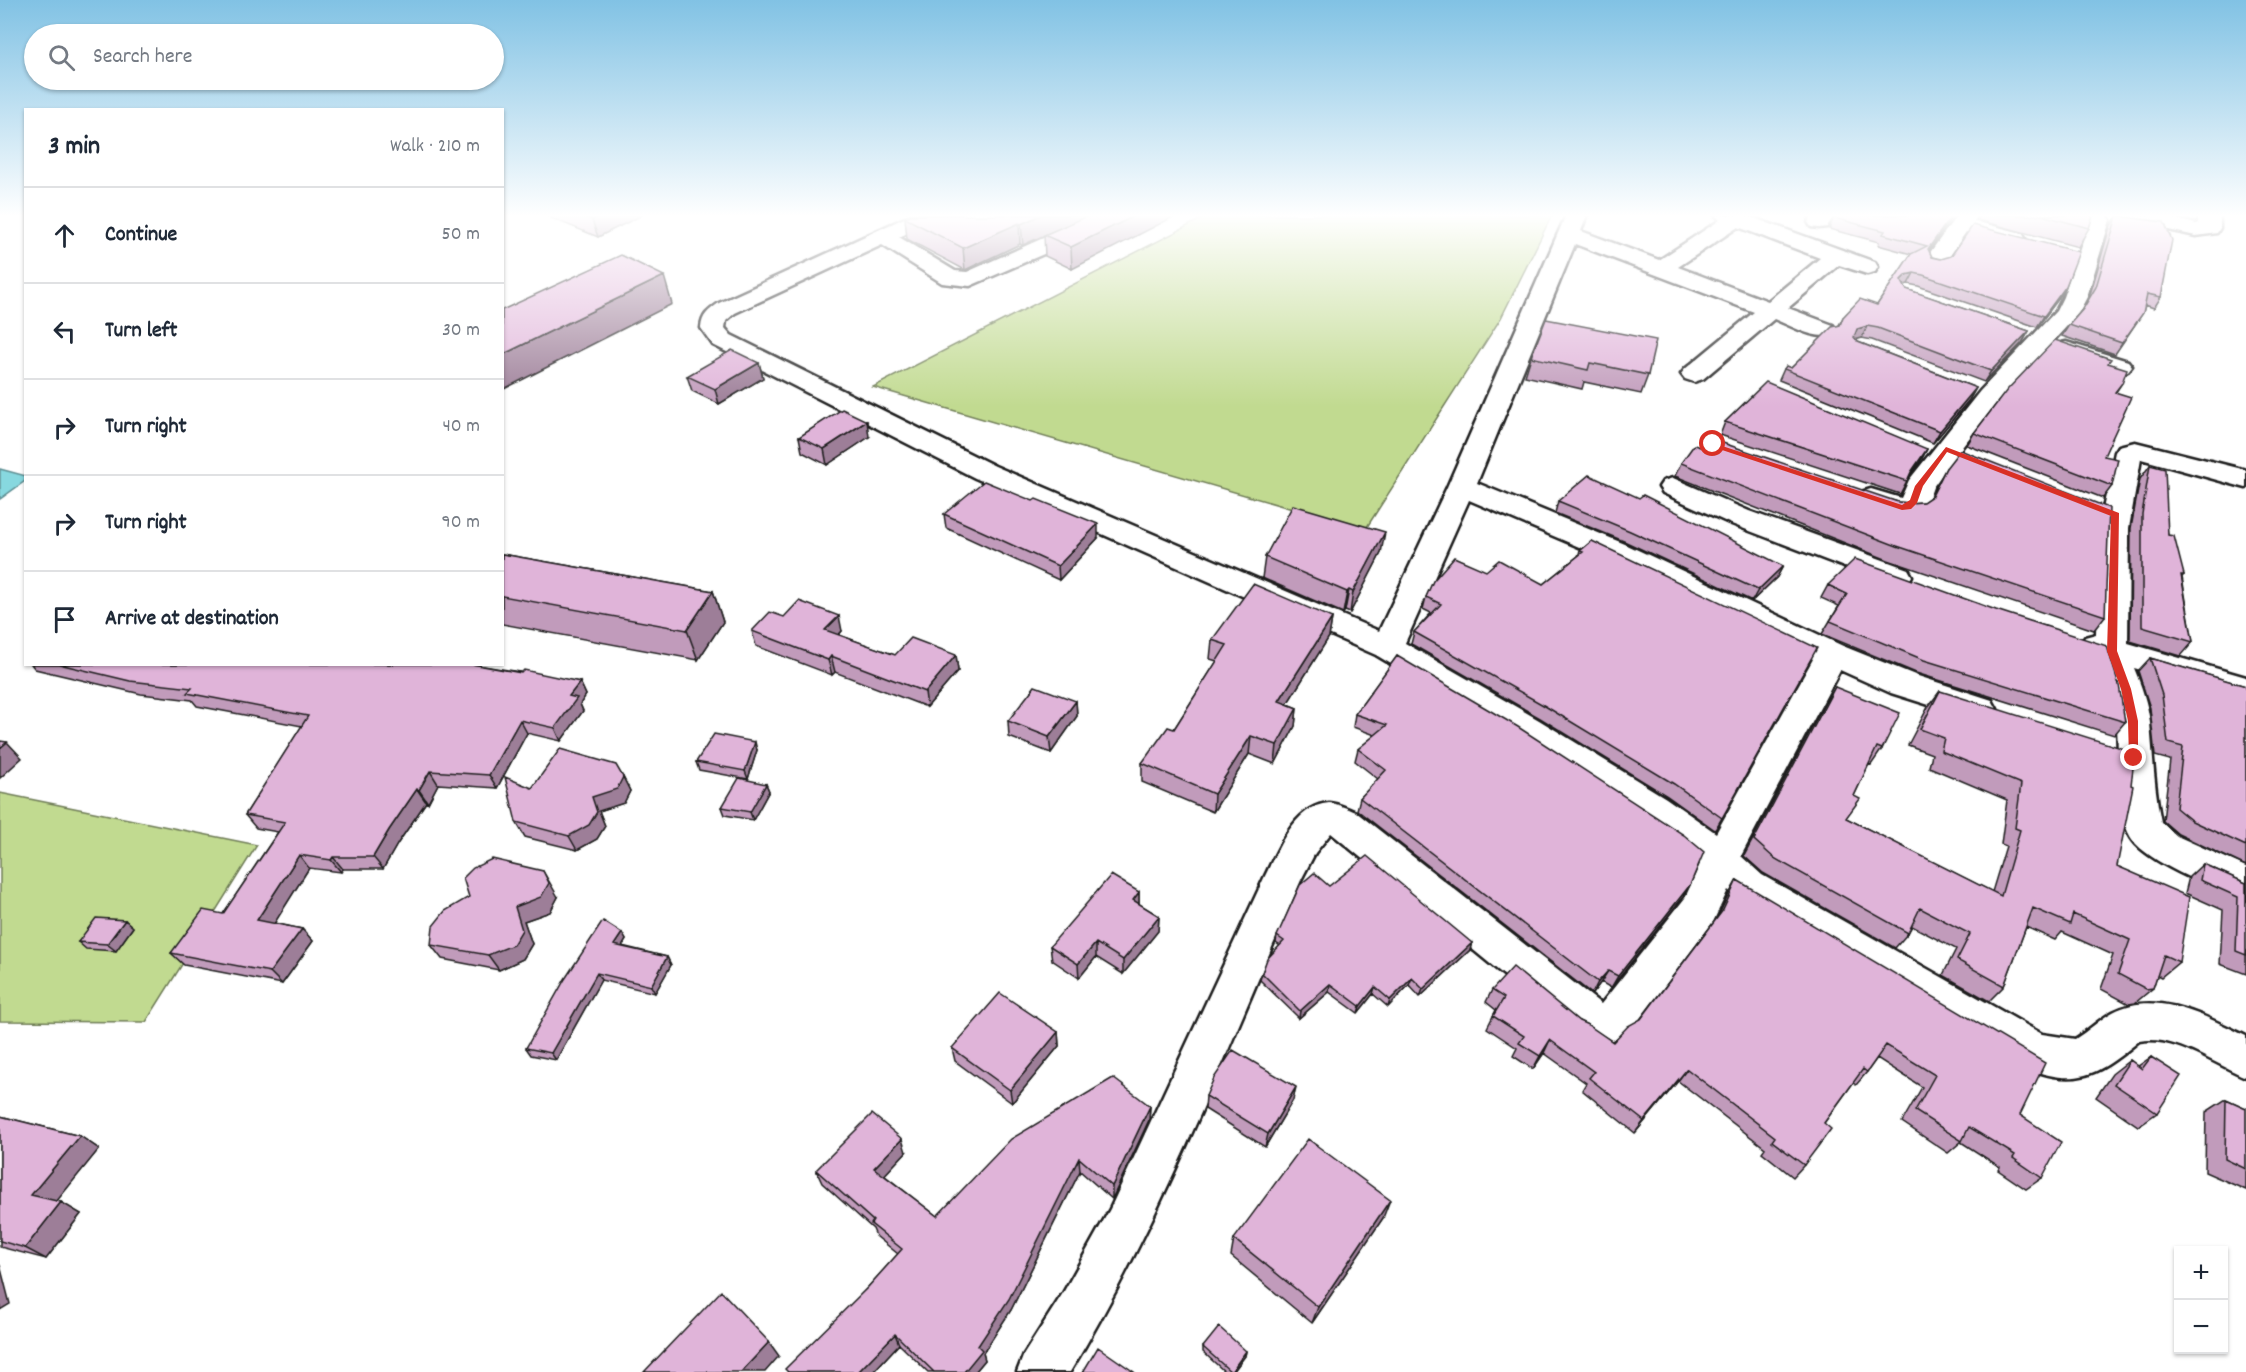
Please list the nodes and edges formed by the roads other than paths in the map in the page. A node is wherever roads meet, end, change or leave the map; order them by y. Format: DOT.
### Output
graph roads {
  1 [pos="789,279"];
  2 [pos="1549,279"];
  3 [pos="1691,279"];
  4 [pos="1809,279"];
  5 [pos="2076,279"];
  6 [pos="1772,310"];
  7 [pos="1824,330"];
  8 [pos="2031,337"];
  9 [pos="2119,366"];
  10 [pos="1694,374"];
  11 [pos="2246,479"];
  12 [pos="1461,487"];
  13 [pos="1673,487"];
  14 [pos="1846,490"];
  15 [pos="1925,586"];
  16 [pos="2068,636"];
  17 [pos="1387,647"];
  18 [pos="2112,651"];
  19 [pos="1832,654"];
  20 [pos="2246,689"];
  21 [pos="2011,719"];
  22 [pos="2100,747"];
  23 [pos="2134,758"];
  24 [pos="1720,860"];
  25 [pos="2246,884"];
  26 [pos="2246,1057"];
  27 [pos="1042,1372"];
  1 -- 17 [label="street"];
  2 -- 12 [label="street"];
  3 -- 6 [label="street"];
  4 -- 6 [label="street"];
  5 -- 8 [label="street"];
  6 -- 7 [label="street"];
  6 -- 10 [label="street"];
  8 -- 9 [label="street"];
  8 -- 14 [label="street"];
  11 -- 18 [label="street"];
  12 -- 17 [label="street"];
  12 -- 19 [label="street"];
  13 -- 15 [label="street"];
  16 -- 18 [label="street"];
  17 -- 24 [label="street"];
  18 -- 20 [label="street"];
  18 -- 23 [label="street"];
  19 -- 21 [label="street"];
  19 -- 24 [label="street"];
  22 -- 23 [label="street"];
  23 -- 25 [label="street"];
  24 -- 26 [label="street"];
  24 -- 27 [label="street"];
}
